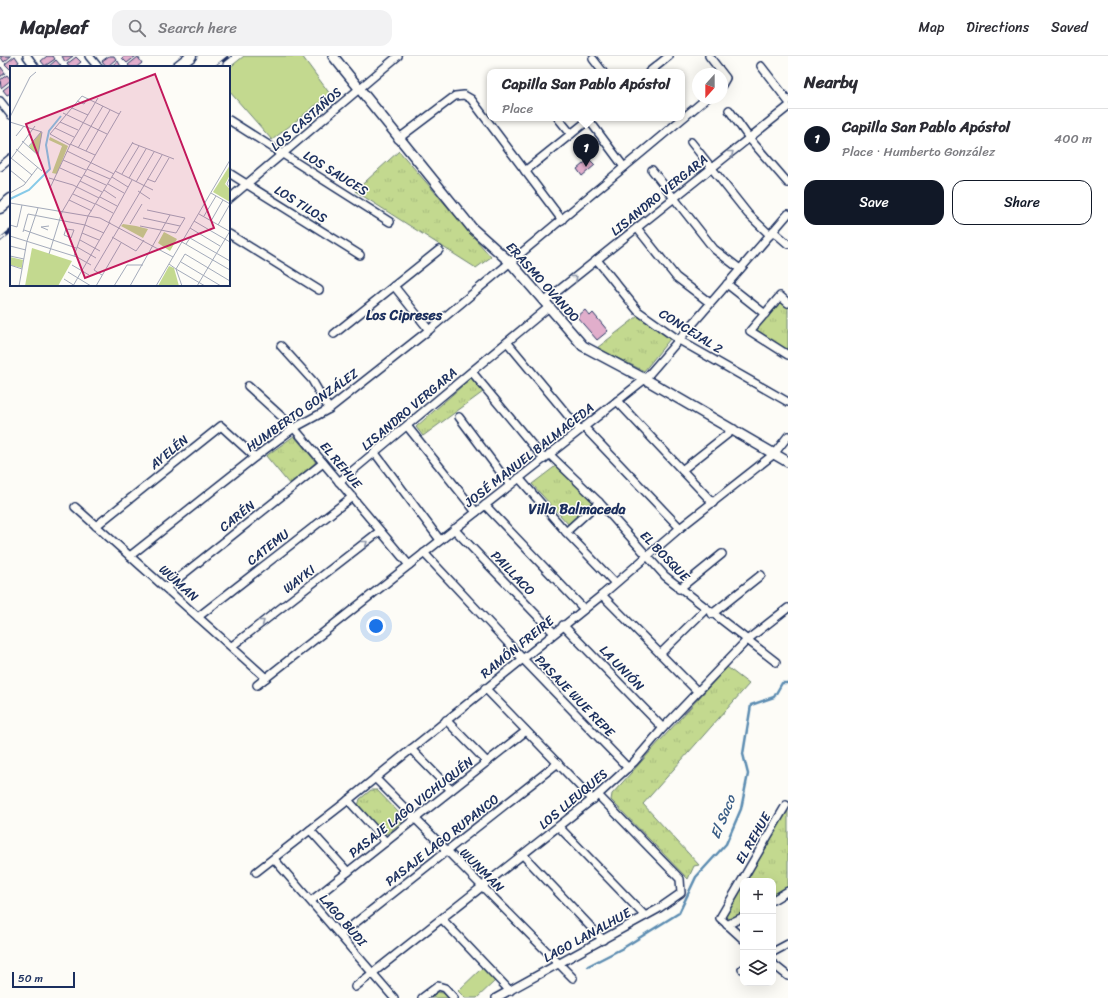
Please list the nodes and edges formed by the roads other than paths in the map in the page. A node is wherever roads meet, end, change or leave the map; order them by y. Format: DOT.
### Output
graph roads {
  1 [pos="26,56"];
  2 [pos="89,56"];
  3 [pos="191,56"];
  4 [pos="333,56"];
  5 [pos="398,56"];
  6 [pos="668,56"];
  7 [pos="709,56"];
  8 [pos="593,59"];
  9 [pos="34,66"];
  10 [pos="97,66"];
  11 [pos="178,66"];
  12 [pos="761,66"];
  13 [pos="718,68"];
  14 [pos="601,69"];
  15 [pos="653,69"];
  16 [pos="359,89"];
  17 [pos="788,101"];
  18 [pos="700,104"];
  19 [pos="1,105"];
  20 [pos="788,107"];
  21 [pos="729,110"];
  22 [pos="10,114"];
  23 [pos="685,116"];
  24 [pos="487,120"];
  25 [pos="230,121"];
  26 [pos="488,121"];
  27 [pos="560,121"];
  28 [pos="587,121"];
  29 [pos="591,121"];
  30 [pos="679,121"];
  31 [pos="570,134"];
  32 [pos="749,138"];
  33 [pos="398,139"];
  34 [pos="691,142"];
  35 [pos="284,154"];
  36 [pos="10,159"];
  37 [pos="0,167"];
  38 [pos="624,167"];
  39 [pos="712,168"];
  40 [pos="652,170"];
  41 [pos="525,171"];
  42 [pos="230,174"];
  43 [pos="788,183"];
  44 [pos="247,184"];
  45 [pos="230,198"];
  46 [pos="674,198"];
  47 [pos="10,200"];
  48 [pos="0,208"];
  49 [pos="788,214"];
  50 [pos="562,220"];
  51 [pos="390,222"];
  52 [pos="637,228"];
  53 [pos="772,233"];
  54 [pos="230,235"];
  55 [pos="788,244"];
  56 [pos="440,250"];
  57 [pos="360,255"];
  58 [pos="597,260"];
  59 [pos="511,263"];
  60 [pos="740,269"];
  61 [pos="727,284"];
  62 [pos="394,286"];
  63 [pos="319,290"];
  64 [pos="788,303"];
  65 [pos="710,304"];
  66 [pos="547,305"];
  67 [pos="765,314"];
  68 [pos="429,330"];
  69 [pos="334,334"];
  70 [pos="679,340"];
  71 [pos="507,342"];
  72 [pos="282,346"];
  73 [pos="788,355"];
  74 [pos="472,372"];
  75 [pos="645,379"];
  76 [pos="248,386"];
  77 [pos="617,401"];
  78 [pos="788,402"];
  79 [pos="329,409"];
  80 [pos="459,418"];
  81 [pos="407,426"];
  82 [pos="294,428"];
  83 [pos="582,429"];
  84 [pos="734,429"];
  85 [pos="788,436"];
  86 [pos="375,453"];
  87 [pos="774,454"];
  88 [pos="546,456"];
  89 [pos="255,457"];
  90 [pos="788,462"];
  91 [pos="323,464"];
  92 [pos="682,470"];
  93 [pos="519,478"];
  94 [pos="339,482"];
  95 [pos="510,485"];
  96 [pos="352,497"];
  97 [pos="599,502"];
  98 [pos="713,503"];
  99 [pos="485,505"];
  100 [pos="75,507"];
  101 [pos="476,512"];
  102 [pos="96,526"];
  103 [pos="680,528"];
  104 [pos="454,529"];
  105 [pos="380,531"];
  106 [pos="566,532"];
  107 [pos="440,540"];
  108 [pos="424,554"];
  109 [pos="722,554"];
  110 [pos="130,556"];
  111 [pos="648,556"];
  112 [pos="409,565"];
  113 [pos="760,575"];
  114 [pos="615,583"];
  115 [pos="166,588"];
  116 [pos="679,589"];
  117 [pos="602,595"];
  118 [pos="788,608"];
  119 [pos="584,609"];
  120 [pos="706,609"];
  121 [pos="712,614"];
  122 [pos="198,617"];
  123 [pos="563,625"];
  124 [pos="554,633"];
  125 [pos="747,640"];
  126 [pos="232,646"];
  127 [pos="660,654"];
  128 [pos="522,658"];
  129 [pos="776,662"];
  130 [pos="266,678"];
  131 [pos="257,685"];
  132 [pos="486,688"];
  133 [pos="697,691"];
  134 [pos="446,720"];
  135 [pos="663,728"];
  136 [pos="526,731"];
  137 [pos="410,749"];
  138 [pos="487,762"];
  139 [pos="558,763"];
  140 [pos="628,768"];
  141 [pos="375,778"];
  142 [pos="451,790"];
  143 [pos="596,798"];
  144 [pos="348,800"];
  145 [pos="787,806"];
  146 [pos="415,819"];
  147 [pos="559,827"];
  148 [pos="310,830"];
  149 [pos="386,842"];
  150 [pos="446,851"];
  151 [pos="523,856"];
  152 [pos="274,859"];
  153 [pos="256,872"];
  154 [pos="348,872"];
  155 [pos="482,888"];
  156 [pos="788,891"];
  157 [pos="776,898"];
  158 [pos="311,901"];
  159 [pos="645,916"];
  160 [pos="442,919"];
  161 [pos="740,919"];
  162 [pos="727,926"];
  163 [pos="340,935"];
  164 [pos="740,937"];
  165 [pos="603,940"];
  166 [pos="788,944"];
  167 [pos="776,950"];
  168 [pos="559,964"];
  169 [pos="776,966"];
  170 [pos="373,973"];
  171 [pos="788,976"];
  172 [pos="573,978"];
  173 [pos="355,987"];
  174 [pos="510,990"];
  175 [pos="394,998"];
  176 [pos="422,998"];
  177 [pos="454,998"];
  178 [pos="496,998"];
  1 -- 9 [label="street"];
  2 -- 10 [label="street"];
  3 -- 11 [label="main road"];
  4 -- 16 [label="street, ERASMO OVANDO"];
  5 -- 16 [label="street, LOS CASTAÑOS"];
  6 -- 15 [label="street"];
  7 -- 13 [label="street"];
  8 -- 14 [label="street"];
  12 -- 17 [label="street"];
  16 -- 33 [label="street, ERASMO OVANDO"];
  16 -- 35 [label="street, LOS CASTAÑOS"];
  18 -- 23 [label="street, HUMBERTO GONZÁLEZ"];
  19 -- 22 [label="street"];
  20 -- 32 [label="street, LISANDRO VERGARA"];
  21 -- 32 [label="street"];
  24 -- 33 [label="street"];
  25 -- 35 [label="street, LOS SAUCES"];
  26 -- 41 [label="street"];
  27 -- 31 [label="street"];
  28 -- 31 [label="street"];
  29 -- 38 [label="street"];
  30 -- 38 [label="street, HUMBERTO GONZÁLEZ"];
  31 -- 41 [label="street"];
  39 -- 32 [label="street, LISANDRO VERGARA, one-way"];
  32 -- 43 [label="street"];
  33 -- 59 [label="street, ERASMO OVANDO"];
  34 -- 39 [label="street"];
  35 -- 44 [label="street, LOS CASTAÑOS"];
  35 -- 51 [label="street, LOS SAUCES"];
  36 -- 37 [label="street"];
  38 -- 50 [label="street, HUMBERTO GONZÁLEZ"];
  39 -- 46 [label="street, LISANDRO VERGARA"];
  39 -- 53 [label="street"];
  40 -- 46 [label="street"];
  41 -- 50 [label="street"];
  42 -- 44 [label="street, LOS TILOS"];
  44 -- 45 [label="street, LOS CASTAÑOS"];
  44 -- 57 [label="street, LOS TILOS"];
  46 -- 52 [label="street, LISANDRO VERGARA"];
  46 -- 60 [label="street"];
  47 -- 48 [label="main road"];
  49 -- 53 [label="street, JOSÉ MANUEL BALMACEDA"];
  50 -- 59 [label="street, HUMBERTO GONZÁLEZ"];
  52 -- 58 [label="street, LISANDRO VERGARA"];
  52 -- 65 [label="street"];
  53 -- 55 [label="street"];
  53 -- 60 [label="street, JOSÉ MANUEL BALMACEDA"];
  54 -- 63 [label="street"];
  56 -- 62 [label="street"];
  66 -- 58 [label="street, LISANDRO VERGARA, one-way"];
  58 -- 70 [label="street, CONCEJAL 2"];
  59 -- 66 [label="street, ERASMO OVANDO"];
  59 -- 68 [label="street, HUMBERTO GONZÁLEZ"];
  60 -- 61 [label="street, JOSÉ MANUEL BALMACEDA"];
  61 -- 65 [label="street, JOSÉ MANUEL BALMACEDA"];
  61 -- 67 [label="street"];
  62 -- 68 [label="street"];
  62 -- 69 [label="street"];
  64 -- 67 [label="street"];
  65 -- 70 [label="street, JOSÉ MANUEL BALMACEDA"];
  66 -- 71 [label="street, LISANDRO VERGARA"];
  66 -- 75 [label="street, ERASMO OVANDO"];
  67 -- 73 [label="street"];
  68 -- 79 [label="street, HUMBERTO GONZÁLEZ"];
  70 -- 75 [label="street, JOSÉ MANUEL BALMACEDA"];
  70 -- 78 [label="street, CONCEJAL 2"];
  71 -- 74 [label="street, LISANDRO VERGARA"];
  71 -- 83 [label="street"];
  72 -- 79 [label="street"];
  74 -- 81 [label="street, LISANDRO VERGARA"];
  74 -- 88 [label="street, EL BOSQUE"];
  75 -- 77 [label="street, JOSÉ MANUEL BALMACEDA"];
  75 -- 84 [label="street, ERASMO OVANDO"];
  76 -- 82 [label="street, EL REHUE"];
  77 -- 83 [label="street, JOSÉ MANUEL BALMACEDA"];
  77 -- 92 [label="street"];
  79 -- 82 [label="street, HUMBERTO GONZÁLEZ"];
  80 -- 95 [label="street"];
  81 -- 86 [label="street, LISANDRO VERGARA"];
  81 -- 101 [label="street"];
  82 -- 89 [label="street, HUMBERTO GONZÁLEZ"];
  82 -- 91 [label="street, EL REHUE"];
  83 -- 88 [label="street, JOSÉ MANUEL BALMACEDA"];
  83 -- 103 [label="street"];
  84 -- 87 [label="street, ERASMO OVANDO"];
  84 -- 92 [label="street"];
  85 -- 87 [label="street, RAMÓN FREIRE"];
  86 -- 94 [label="street, LISANDRO VERGARA"];
  86 -- 107 [label="street"];
  87 -- 90 [label="street, ERASMO OVANDO"];
  87 -- 98 [label="street, RAMÓN FREIRE"];
  88 -- 93 [label="street, JOSÉ MANUEL BALMACEDA"];
  88 -- 97 [label="street, EL BOSQUE"];
  89 -- 102 [label="street, AYELÉN"];
  89 -- 110 [label="street, HUMBERTO GONZÁLEZ"];
  91 -- 94 [label="street, EL REHUE"];
  91 -- 115 [label="street, CARÉN"];
  92 -- 98 [label="street"];
  93 -- 95 [label="street, JOSÉ MANUEL BALMACEDA"];
  93 -- 106 [label="street"];
  94 -- 96 [label="street, EL REHUE"];
  95 -- 99 [label="street, JOSÉ MANUEL BALMACEDA"];
  96 -- 105 [label="street, EL REHUE"];
  96 -- 122 [label="street, CATEMU"];
  97 -- 106 [label="street"];
  97 -- 111 [label="street, EL BOSQUE"];
  98 -- 103 [label="street, RAMÓN FREIRE"];
  99 -- 101 [label="street, JOSÉ MANUEL BALMACEDA"];
  99 -- 119 [label="street"];
  100 -- 102 [label="street, WÜMAN"];
  101 -- 104 [label="street, JOSÉ MANUEL BALMACEDA"];
  102 -- 110 [label="street, WÜMAN"];
  103 -- 111 [label="street, RAMÓN FREIRE"];
  104 -- 107 [label="street, JOSÉ MANUEL BALMACEDA"];
  104 -- 124 [label="street, PAILLACO"];
  105 -- 112 [label="street, EL REHUE"];
  126 -- 105 [label="street, WAYKI, one-way"];
  106 -- 114 [label="street"];
  107 -- 108 [label="street, JOSÉ MANUEL BALMACEDA"];
  108 -- 112 [label="street, JOSÉ MANUEL BALMACEDA"];
  108 -- 128 [label="street, PASAJE WUE REPE"];
  109 -- 116 [label="street"];
  110 -- 115 [label="street, WÜMAN"];
  111 -- 114 [label="street, RAMÓN FREIRE"];
  111 -- 116 [label="street, EL BOSQUE"];
  112 -- 130 [label="street, JOSÉ MANUEL BALMACEDA"];
  113 -- 121 [label="street"];
  114 -- 117 [label="street, RAMÓN FREIRE"];
  115 -- 122 [label="street, WÜMAN"];
  116 -- 120 [label="street, EL BOSQUE"];
  117 -- 119 [label="street, RAMÓN FREIRE"];
  117 -- 127 [label="street"];
  118 -- 125 [label="street, LOS LLEUQUES"];
  119 -- 123 [label="street, RAMÓN FREIRE"];
  120 -- 121 [label="street, EL BOSQUE"];
  120 -- 127 [label="street"];
  121 -- 125 [label="street, EL BOSQUE"];
  122 -- 126 [label="street, WÜMAN"];
  123 -- 124 [label="street, RAMÓN FREIRE"];
  123 -- 135 [label="street, LA UNIÓN"];
  124 -- 128 [label="street, RAMÓN FREIRE"];
  125 -- 129 [label="street, EL BOSQUE"];
  125 -- 133 [label="street, LOS LLEUQUES"];
  126 -- 130 [label="street, WÜMAN"];
  127 -- 133 [label="street"];
  128 -- 132 [label="street, RAMÓN FREIRE"];
  128 -- 140 [label="street, PASAJE WUE REPE"];
  130 -- 131 [label="street, JOSÉ MANUEL BALMACEDA"];
  132 -- 134 [label="street, RAMÓN FREIRE"];
  132 -- 136 [label="street"];
  133 -- 135 [label="street, LOS LLEUQUES"];
  134 -- 137 [label="street, RAMÓN FREIRE"];
  134 -- 138 [label="street"];
  135 -- 140 [label="street, LOS LLEUQUES"];
  136 -- 138 [label="street, PASAJE LAGO VICHUQUÉN"];
  136 -- 139 [label="street"];
  137 -- 141 [label="street, RAMÓN FREIRE"];
  137 -- 142 [label="street"];
  138 -- 142 [label="street, PASAJE LAGO VICHUQUÉN"];
  139 -- 143 [label="street"];
  139 -- 150 [label="street, PASAJE LAGO RUPANCO"];
  140 -- 143 [label="street, LOS LLEUQUES"];
  141 -- 144 [label="street, RAMÓN FREIRE"];
  141 -- 146 [label="street, WUNMAN"];
  142 -- 146 [label="street, PASAJE LAGO VICHUQUÉN"];
  143 -- 147 [label="street, LOS LLEUQUES"];
  143 -- 159 [label="street, LAGO LANALHUE"];
  144 -- 148 [label="street, RAMÓN FREIRE"];
  144 -- 149 [label="street"];
  145 -- 162 [label="street, EL REHUE"];
  146 -- 149 [label="street, PASAJE LAGO VICHUQUÉN"];
  146 -- 150 [label="street, WUNMAN"];
  147 -- 151 [label="street, LOS LLEUQUES"];
  147 -- 159 [label="street"];
  148 -- 152 [label="street, RAMÓN FREIRE"];
  148 -- 154 [label="street"];
  149 -- 154 [label="street, PASAJE LAGO VICHUQUÉN"];
  150 -- 155 [label="street, WUNMAN"];
  150 -- 163 [label="street, PASAJE LAGO RUPANCO"];
  151 -- 155 [label="street, LOS LLEUQUES"];
  151 -- 165 [label="street"];
  152 -- 153 [label="street, RAMÓN FREIRE"];
  152 -- 158 [label="street, LAGO BUDI"];
  154 -- 158 [label="street, PASAJE LAGO VICHUQUÉN"];
  155 -- 160 [label="street, LOS LLEUQUES"];
  155 -- 168 [label="street, WUNMAN"];
  156 -- 157 [label="street"];
  158 -- 163 [label="street, LAGO BUDI"];
  159 -- 165 [label="street, LAGO LANALHUE"];
  160 -- 170 [label="street, LOS LLEUQUES"];
  160 -- 174 [label="street"];
  161 -- 162 [label="street"];
  162 -- 164 [label="street"];
  163 -- 170 [label="street, LAGO BUDI"];
  165 -- 168 [label="street, LAGO LANALHUE"];
  166 -- 167 [label="street"];
  168 -- 172 [label="street, WUNMAN"];
  168 -- 174 [label="street, LAGO LANALHUE"];
  169 -- 171 [label="street"];
  170 -- 173 [label="street, LOS LLEUQUES"];
  170 -- 175 [label="street, LAGO BUDI"];
  174 -- 178 [label="street, LAGO LANALHUE"];
  176 -- 177 [label="street"];
}
